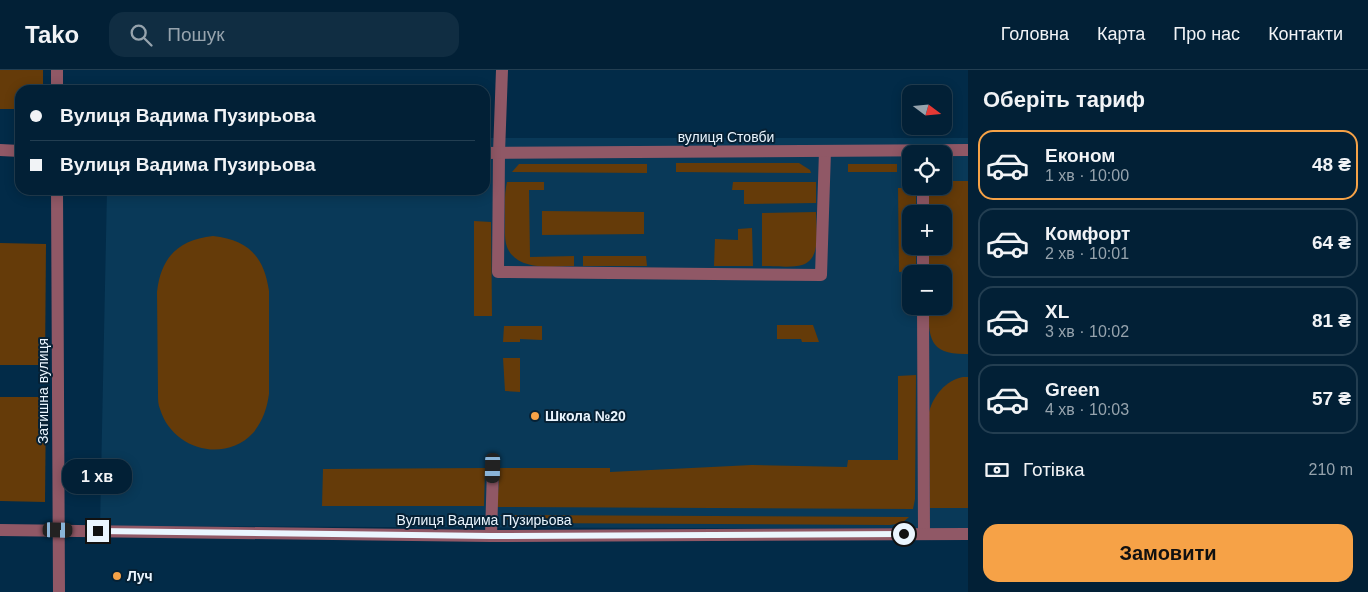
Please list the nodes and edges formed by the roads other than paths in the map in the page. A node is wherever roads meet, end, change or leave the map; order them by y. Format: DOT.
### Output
graph roads {
  1 [pos="57,70"];
  2 [pos="502,70"];
  3 [pos="57,85"];
  4 [pos="0,150"];
  5 [pos="968,150"];
  6 [pos="15,151"];
  7 [pos="825,151"];
  8 [pos="952,151"];
  9 [pos="902,152"];
  10 [pos="490,153"];
  11 [pos="499,153"];
  12 [pos="57,195"];
  13 [pos="923,315"];
  14 [pos="493,468"];
  15 [pos="0,530"];
  16 [pos="58,530"];
  17 [pos="924,534"];
  18 [pos="968,534"];
  19 [pos="491,536"];
  20 [pos="59,592"];
  1 -- 3 [label="street"];
  2 -- 11 [label="street"];
  4 -- 6 [label="street"];
  5 -- 8 [label="street, вулиця Стовби"];
  7 -- 9 [label="street, вулиця Стовби"];
  7 -- 11 [label="street, вулиця Стовби"];
  7 -- 11 [label="street"];
  10 -- 11 [label="street, вулиця Стовби"];
  12 -- 16 [label="street, Затишна вулиця"];
  13 -- 17 [label="street"];
  14 -- 19 [label="street"];
  15 -- 16 [label="street, Вулиця Вадима Пузирьова"];
  16 -- 19 [label="street, Вулиця Вадима Пузирьова"];
  16 -- 20 [label="street, Затишна вулиця"];
  17 -- 18 [label="street, Вулиця Вадима Пузирьова"];
  17 -- 19 [label="street, Вулиця Вадима Пузирьова"];
}
